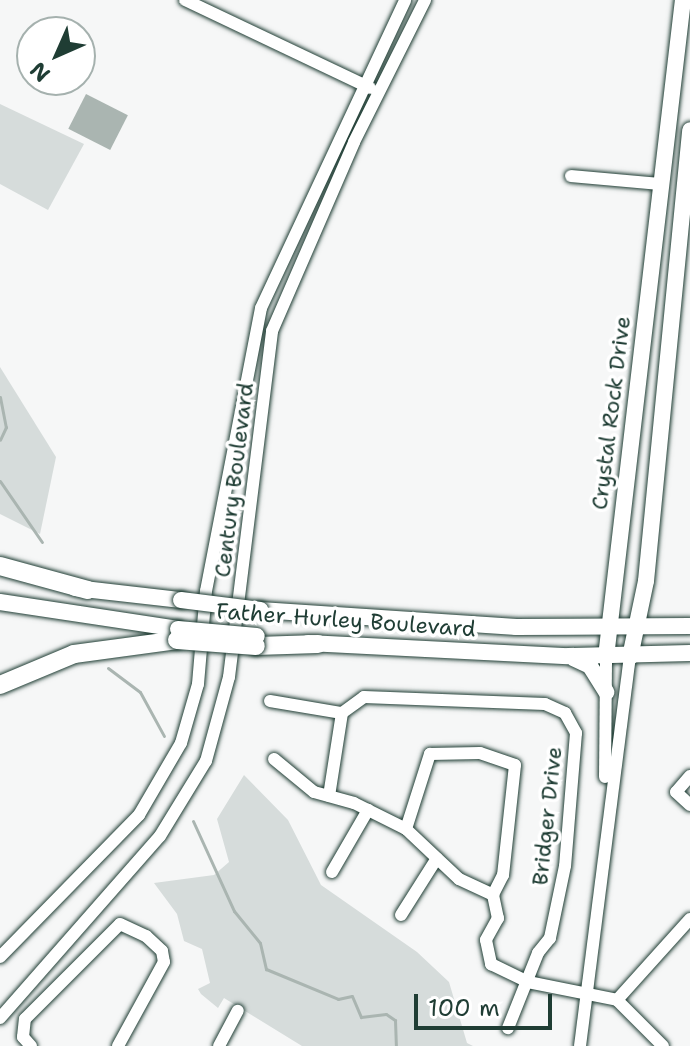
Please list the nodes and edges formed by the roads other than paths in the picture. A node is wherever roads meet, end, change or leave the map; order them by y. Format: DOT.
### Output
graph roads {
  1 [pos="185,0"];
  2 [pos="405,0"];
  3 [pos="425,0"];
  4 [pos="683,0"];
  5 [pos="364,86"];
  6 [pos="380,91"];
  7 [pos="690,130"];
  8 [pos="571,176"];
  9 [pos="660,184"];
  10 [pos="0,566"];
  11 [pos="0,575"];
  12 [pos="88,590"];
  13 [pos="0,602"];
  14 [pos="690,626"];
  15 [pos="608,630"];
  16 [pos="638,630"];
  17 [pos="178,634"];
  18 [pos="318,644"];
  19 [pos="690,653"];
  20 [pos="568,656"];
  21 [pos="606,657"];
  22 [pos="630,657"];
  23 [pos="0,685"];
  24 [pos="606,692"];
  25 [pos="270,701"];
  26 [pos="342,713"];
  27 [pos="274,759"];
  28 [pos="690,776"];
  29 [pos="329,796"];
  30 [pos="690,805"];
  31 [pos="368,810"];
  32 [pos="406,829"];
  33 [pos="605,833"];
  34 [pos="437,858"];
  35 [pos="332,872"];
  36 [pos="493,895"];
  37 [pos="401,915"];
  38 [pos="690,919"];
  39 [pos="0,957"];
  40 [pos="528,982"];
  41 [pos="586,994"];
  42 [pos="617,1000"];
  43 [pos="238,1011"];
  44 [pos="0,1018"];
  45 [pos="508,1028"];
  46 [pos="31,1046"];
  47 [pos="118,1046"];
  48 [pos="219,1046"];
  49 [pos="580,1046"];
  50 [pos="663,1046"];
  1 -- 5 [label="street"];
  2 -- 5 [label="street, Century Boulevard"];
  3 -- 6 [label="street, Century Boulevard"];
  4 -- 9 [label="main road, Crystal Rock Drive"];
  5 -- 6 [label="street"];
  5 -- 39 [label="street, Century Boulevard"];
  6 -- 44 [label="street, Century Boulevard"];
  7 -- 16 [label="main road, Crystal Rock Drive"];
  8 -- 9 [label="street"];
  9 -- 15 [label="main road, Crystal Rock Drive"];
  10 -- 12 [label="highway"];
  11 -- 12 [label="main road, Father Hurley Boulevard"];
  12 -- 15 [label="main road, Father Hurley Boulevard, bridge"];
  13 -- 17 [label="main road"];
  14 -- 16 [label="main road, Father Hurley Boulevard"];
  15 -- 16 [label="main road, Father Hurley Boulevard"];
  15 -- 21 [label="main road, Crystal Rock Drive"];
  16 -- 22 [label="main road, Crystal Rock Drive"];
  17 -- 18 [label="highway, bridge"];
  17 -- 23 [label="highway"];
  18 -- 20 [label="main road, Father Hurley Boulevard"];
  19 -- 22 [label="main road, Father Hurley Boulevard"];
  20 -- 21 [label="main road, Father Hurley Boulevard"];
  20 -- 24 [label="main road"];
  21 -- 22 [label="main road, Father Hurley Boulevard"];
  21 -- 24 [label="street, Crystal Rock Drive"];
  22 -- 33 [label="street, Crystal Rock Drive"];
  24 -- 33 [label="street, Crystal Rock Drive"];
  25 -- 26 [label="street"];
  26 -- 29 [label="street"];
  26 -- 40 [label="street, Bridger Drive"];
  27 -- 29 [label="street"];
  28 -- 30 [label="street"];
  29 -- 31 [label="street"];
  31 -- 32 [label="street"];
  31 -- 35 [label="street"];
  32 -- 34 [label="street"];
  32 -- 36 [label="street"];
  33 -- 41 [label="street, Crystal Rock Drive"];
  34 -- 36 [label="street"];
  34 -- 37 [label="street"];
  36 -- 40 [label="street"];
  38 -- 42 [label="street"];
  40 -- 41 [label="street"];
  40 -- 45 [label="street, Bridger Drive"];
  41 -- 42 [label="street"];
  41 -- 49 [label="street, Crystal Rock Drive"];
  42 -- 50 [label="street"];
  43 -- 48 [label="street"];
  46 -- 47 [label="street"];
}
